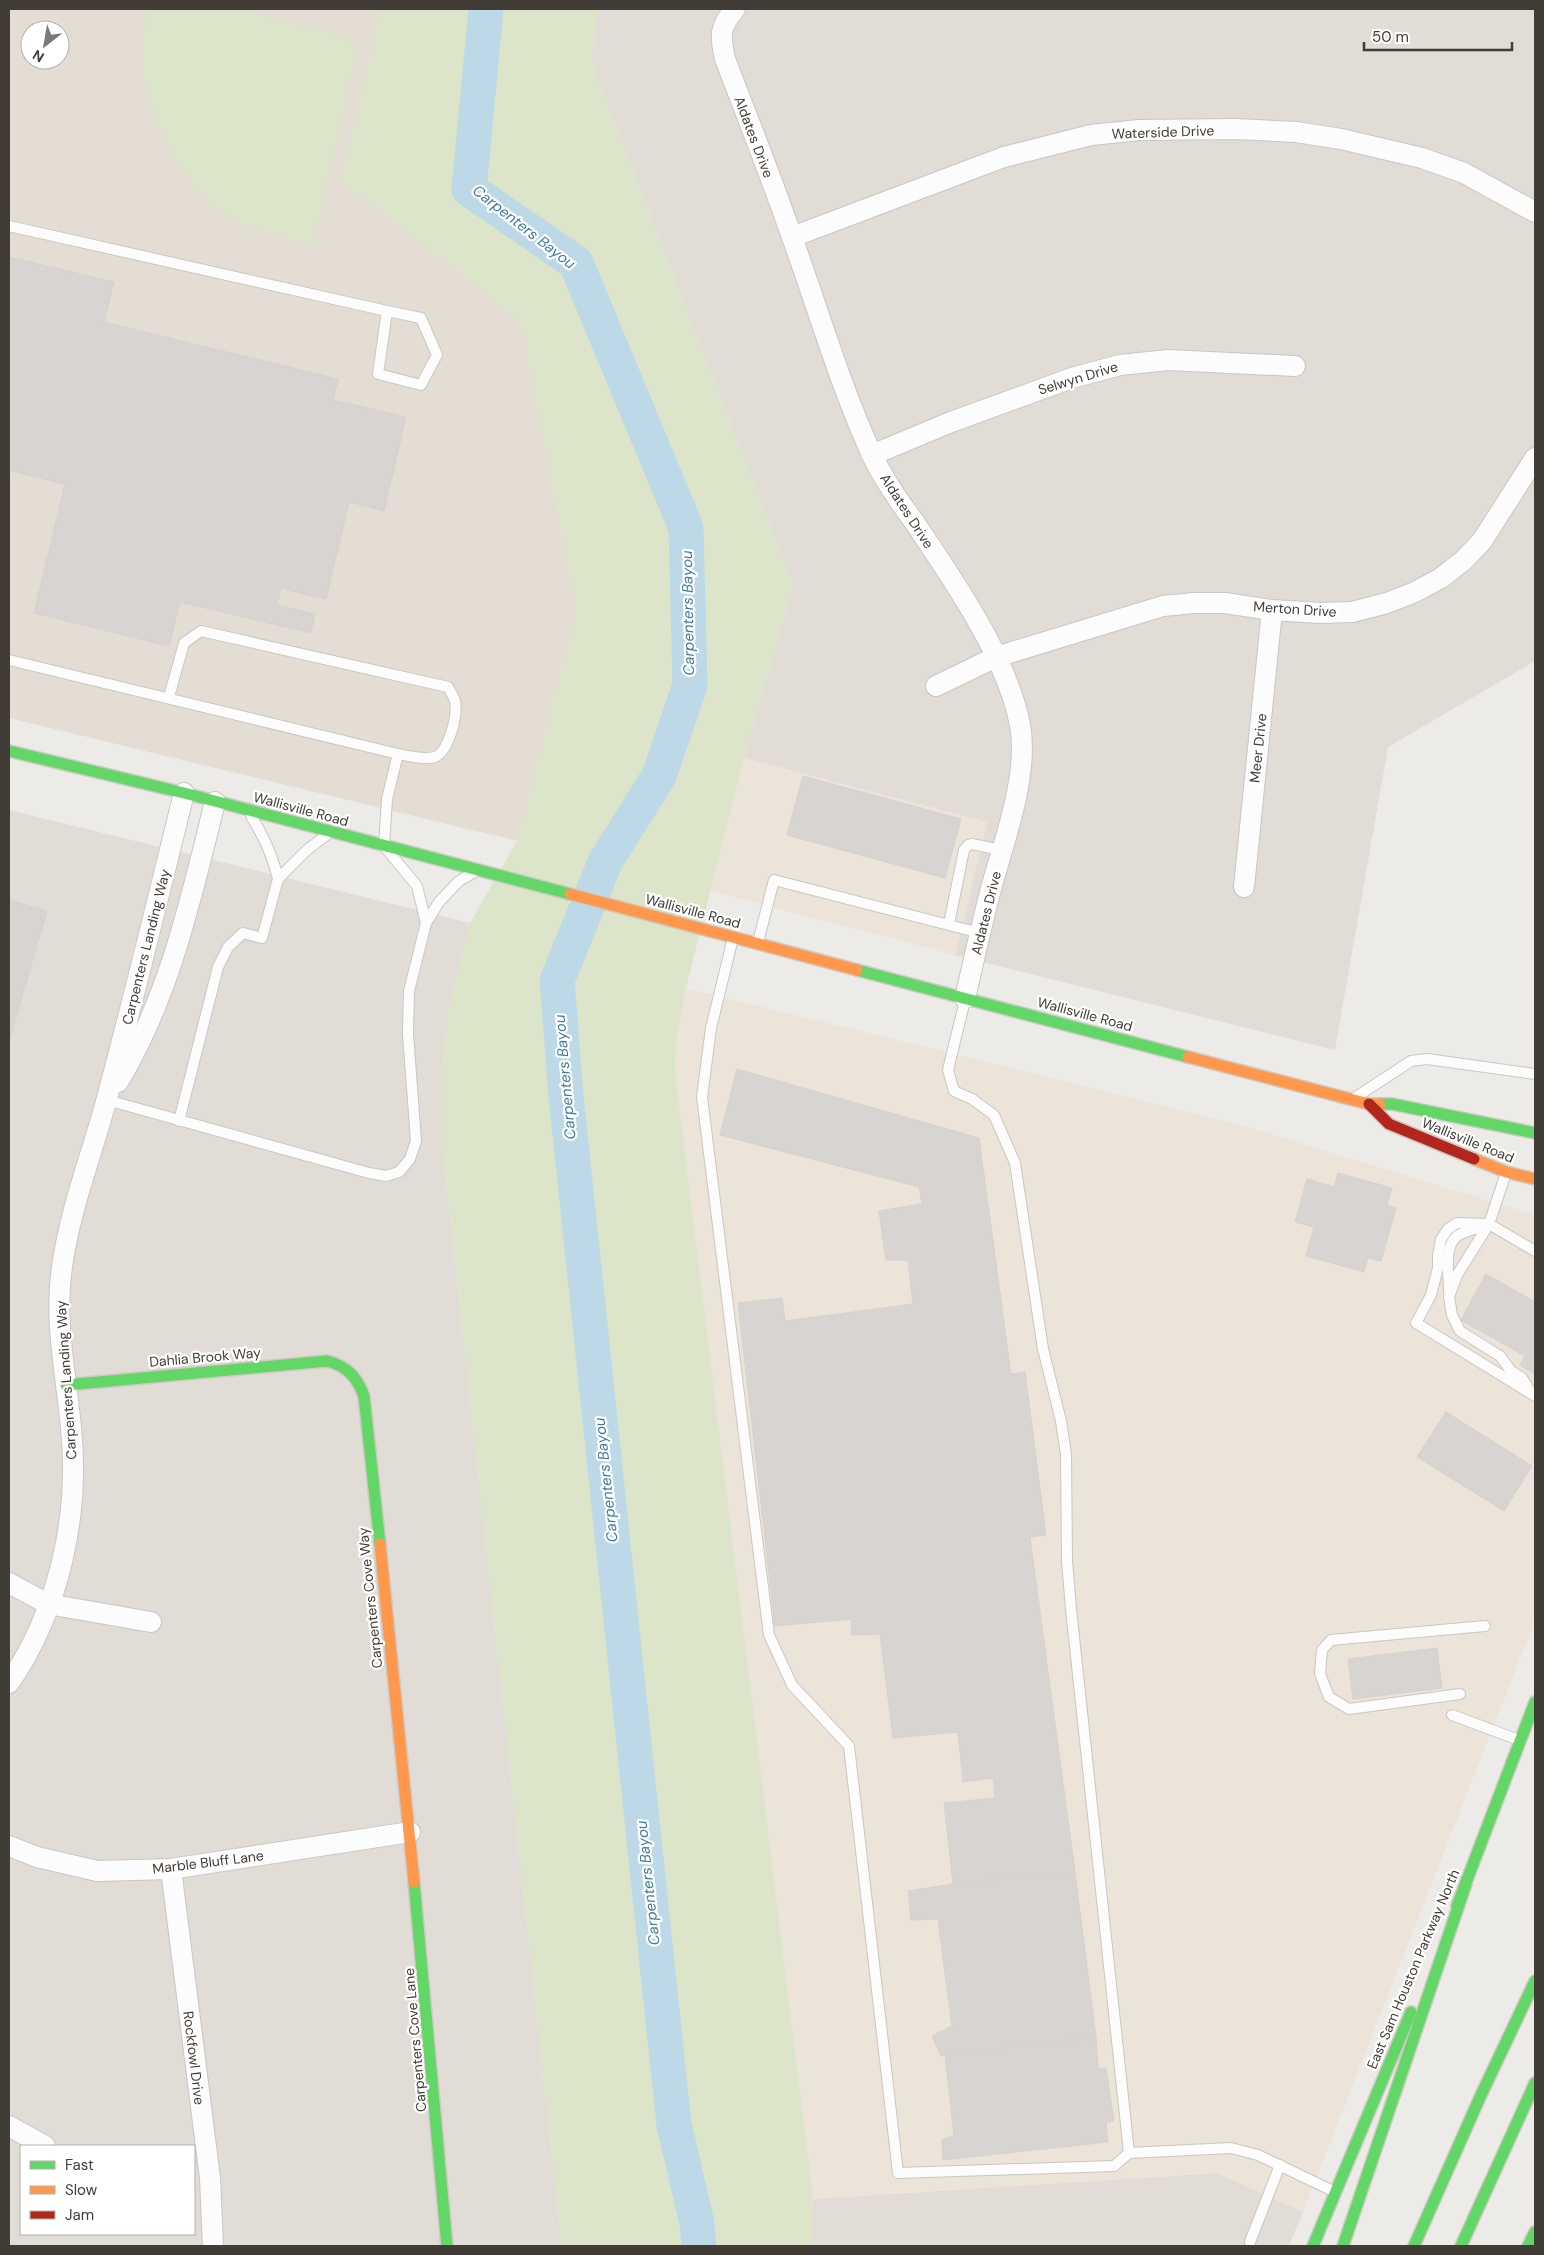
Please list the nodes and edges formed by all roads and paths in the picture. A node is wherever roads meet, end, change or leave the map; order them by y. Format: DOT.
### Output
graph roads {
  1 [pos="735,9"];
  2 [pos="1535,212"];
  3 [pos="9,226"];
  4 [pos="792,237"];
  5 [pos="387,310"];
  6 [pos="1295,366"];
  7 [pos="872,455"];
  8 [pos="1535,458"];
  9 [pos="1272,610"];
  10 [pos="996,657"];
  11 [pos="9,660"];
  12 [pos="936,686"];
  13 [pos="169,697"];
  14 [pos="9,751"];
  15 [pos="398,754"];
  16 [pos="184,793"];
  17 [pos="215,802"];
  18 [pos="247,810"];
  19 [pos="331,832"];
  20 [pos="384,846"];
  21 [pos="1001,850"];
  22 [pos="477,870"];
  23 [pos="278,879"];
  24 [pos="1244,887"];
  25 [pos="426,923"];
  26 [pos="949,924"];
  27 [pos="980,933"];
  28 [pos="733,937"];
  29 [pos="758,944"];
  30 [pos="965,998"];
  31 [pos="1535,1074"];
  32 [pos="107,1100"];
  33 [pos="1351,1100"];
  34 [pos="1369,1104"];
  35 [pos="179,1120"];
  36 [pos="1535,1133"];
  37 [pos="1506,1172"];
  38 [pos="1535,1179"];
  39 [pos="1489,1224"];
  40 [pos="1535,1251"];
  41 [pos="1449,1298"];
  42 [pos="346,1368"];
  43 [pos="66,1385"];
  44 [pos="1533,1394"];
  45 [pos="9,1583"];
  46 [pos="48,1604"];
  47 [pos="151,1622"];
  48 [pos="1485,1626"];
  49 [pos="9,1683"];
  50 [pos="1460,1694"];
  51 [pos="1535,1702"];
  52 [pos="1452,1715"];
  53 [pos="1520,1740"];
  54 [pos="410,1832"];
  55 [pos="9,1846"];
  56 [pos="171,1869"];
  57 [pos="1466,1884"];
  58 [pos="1535,1981"];
  59 [pos="1535,2083"];
  60 [pos="9,2126"];
  61 [pos="42,2145"];
  62 [pos="1129,2153"];
  63 [pos="1280,2164"];
  64 [pos="202,2179"];
  65 [pos="1334,2192"];
  66 [pos="1535,2232"];
  67 [pos="1250,2242"];
  68 [pos="212,2246"];
  69 [pos="447,2246"];
  70 [pos="1313,2246"];
  71 [pos="1343,2246"];
  72 [pos="1414,2246"];
  73 [pos="1461,2246"];
  74 [pos="1528,2246"];
  1 -- 4 [label="street, Aldates Drive"];
  2 -- 4 [label="street, Waterside Drive"];
  3 -- 5 [label="lane"];
  4 -- 7 [label="street, Aldates Drive"];
  5 -- 5 [label="lane"];
  6 -- 7 [label="street, Selwyn Drive"];
  7 -- 10 [label="street, Aldates Drive"];
  8 -- 9 [label="street, Merton Drive"];
  9 -- 10 [label="street, Merton Drive"];
  9 -- 24 [label="street, Meer Drive"];
  10 -- 12 [label="street, Merton Drive"];
  10 -- 21 [label="street, Aldates Drive"];
  11 -- 13 [label="lane"];
  13 -- 15 [label="lane"];
  13 -- 15 [label="lane"];
  14 -- 16 [label="main road, Wallisville Road"];
  15 -- 20 [label="lane"];
  16 -- 17 [label="main road, Wallisville Road"];
  16 -- 32 [label="street, Carpenters Landing Way"];
  17 -- 18 [label="main road, Wallisville Road"];
  17 -- 32 [label="street, Carpenters Landing Way"];
  18 -- 19 [label="main road, Wallisville Road"];
  18 -- 23 [label="lane"];
  19 -- 20 [label="main road, Wallisville Road"];
  19 -- 23 [label="lane"];
  20 -- 22 [label="main road, Wallisville Road"];
  20 -- 25 [label="lane"];
  21 -- 26 [label="lane"];
  21 -- 27 [label="street, Aldates Drive"];
  22 -- 25 [label="lane"];
  22 -- 28 [label="main road, Wallisville Road"];
  23 -- 35 [label="lane"];
  25 -- 35 [label="lane"];
  26 -- 27 [label="lane"];
  26 -- 29 [label="lane"];
  27 -- 30 [label="street, Aldates Drive"];
  28 -- 29 [label="main road, Wallisville Road"];
  28 -- 62 [label="lane"];
  29 -- 30 [label="main road, Wallisville Road"];
  30 -- 33 [label="main road, Wallisville Road"];
  30 -- 62 [label="lane"];
  31 -- 33 [label="lane"];
  32 -- 35 [label="lane"];
  32 -- 43 [label="street, Carpenters Landing Way"];
  33 -- 34 [label="main road, Wallisville Road"];
  34 -- 36 [label="main road, Wallisville Road"];
  34 -- 37 [label="main road, Wallisville Road"];
  37 -- 38 [label="main road, Wallisville Road"];
  37 -- 39 [label="lane"];
  39 -- 40 [label="lane"];
  39 -- 41 [label="lane"];
  39 -- 41 [label="lane"];
  39 -- 44 [label="lane"];
  41 -- 44 [label="lane"];
  42 -- 43 [label="main road, Dahlia Brook Way"];
  42 -- 54 [label="main road, Carpenters Cove Way"];
  43 -- 46 [label="street, Carpenters Landing Way"];
  45 -- 46 [label="street"];
  46 -- 47 [label="street"];
  46 -- 49 [label="street, Carpenters Landing Way"];
  48 -- 50 [label="lane"];
  51 -- 53 [label="main road, East Sam Houston Parkway North"];
  52 -- 53 [label="lane"];
  53 -- 57 [label="main road, East Sam Houston Parkway North"];
  54 -- 56 [label="street, Marble Bluff Lane"];
  54 -- 69 [label="main road, Carpenters Cove Lane"];
  55 -- 56 [label="street, Marble Bluff Lane"];
  56 -- 64 [label="street, Rockfowl Drive"];
  57 -- 65 [label="main road, East Sam Houston Parkway North"];
  57 -- 71 [label="main road"];
  58 -- 72 [label="main road"];
  59 -- 73 [label="main road"];
  60 -- 61 [label="street"];
  62 -- 63 [label="lane"];
  63 -- 65 [label="lane"];
  63 -- 67 [label="lane"];
  64 -- 68 [label="street, Rockfowl Drive"];
  65 -- 70 [label="main road, East Sam Houston Parkway North"];
  66 -- 74 [label="main road"];
}
